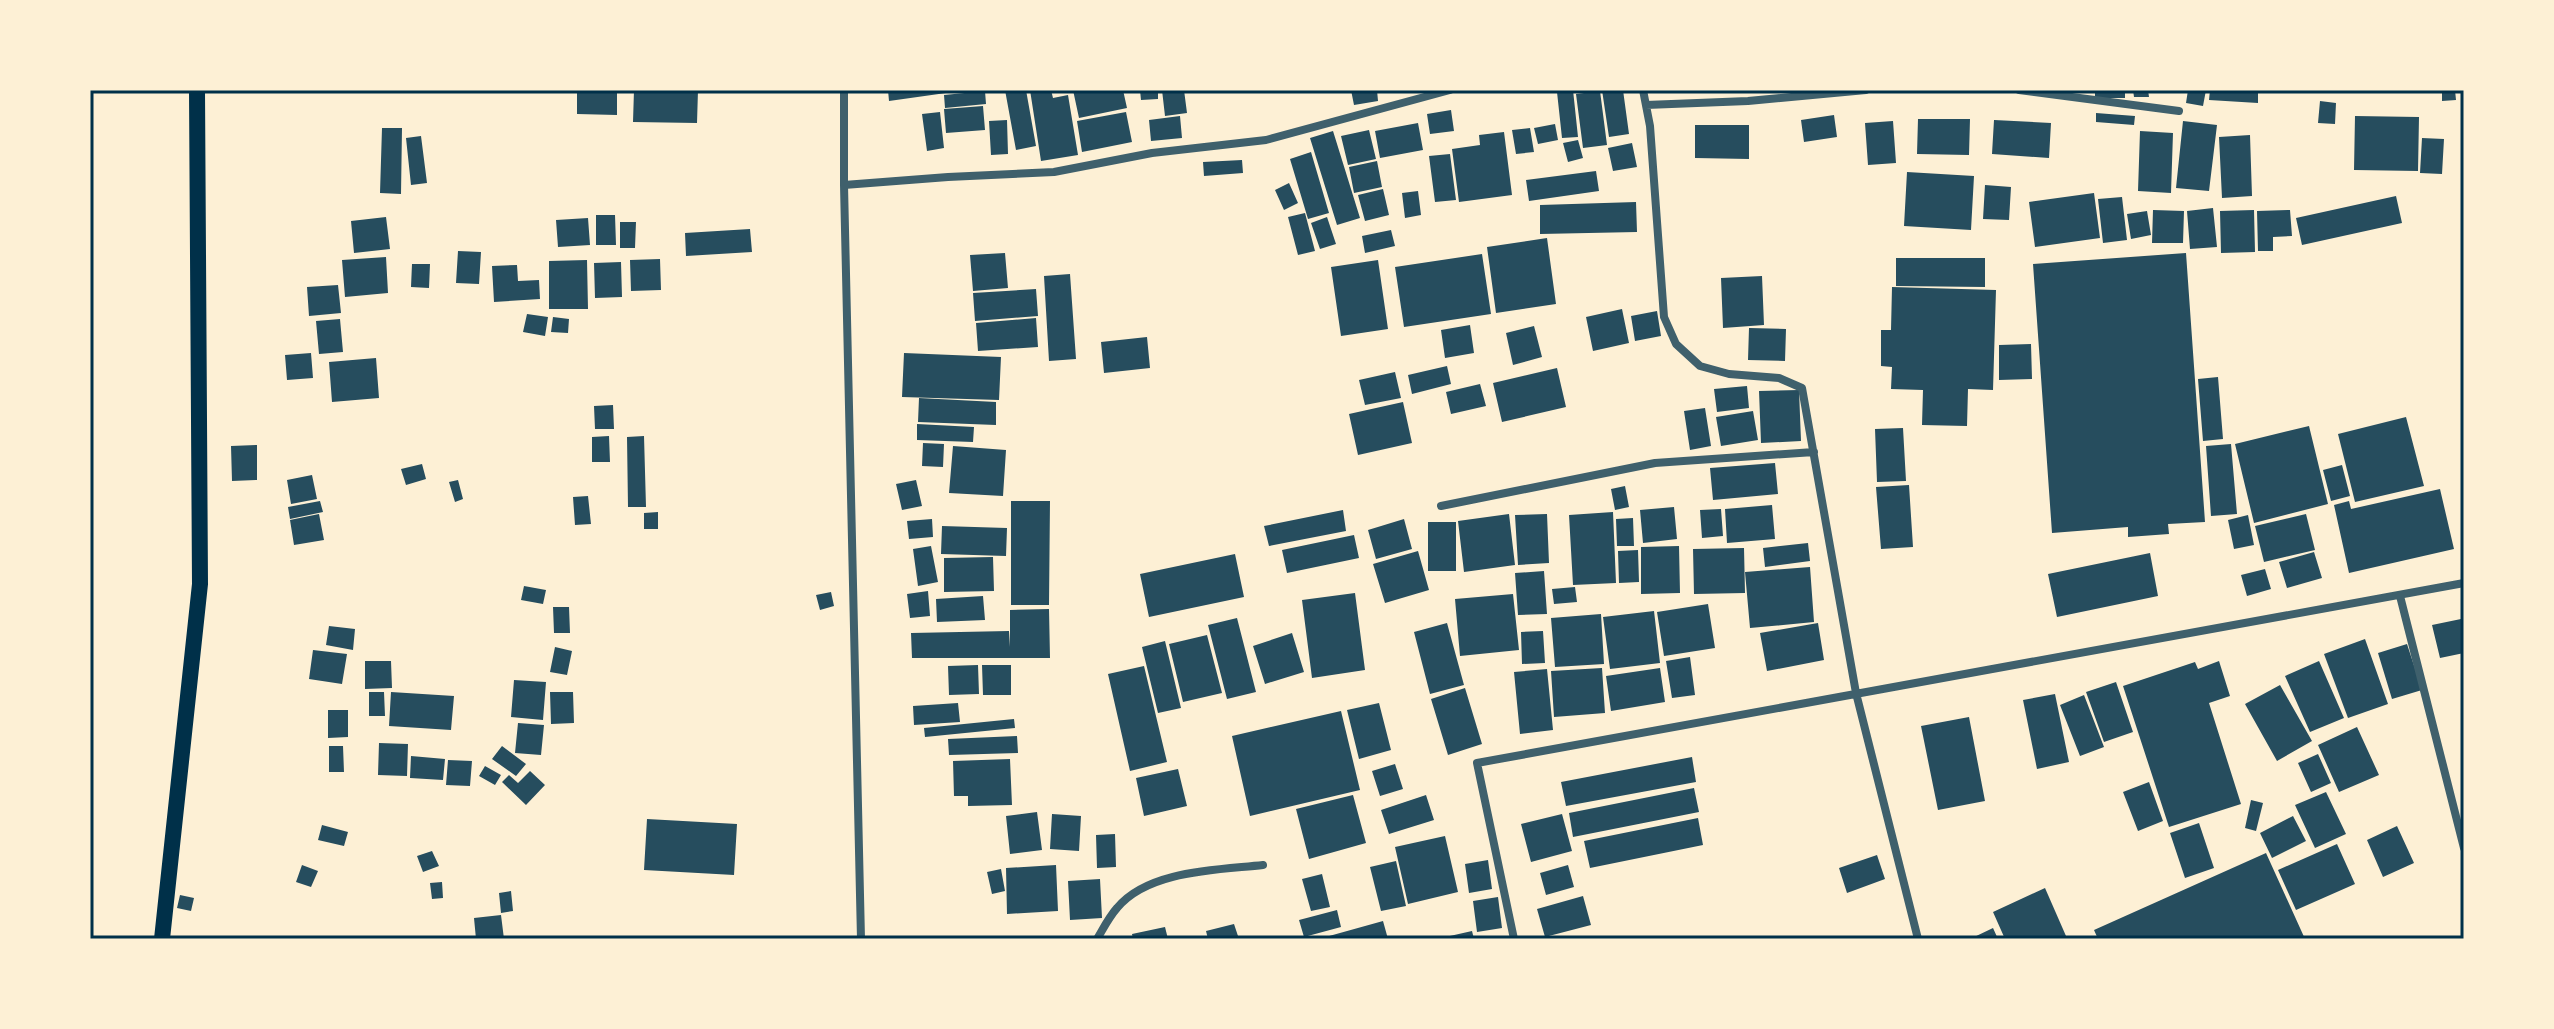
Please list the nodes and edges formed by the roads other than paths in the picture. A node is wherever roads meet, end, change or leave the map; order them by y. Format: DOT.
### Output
graph roads {
  1 [pos="197,90"];
  2 [pos="844,90"];
  3 [pos="1450,90"];
  4 [pos="1643,90"];
  5 [pos="1866,90"];
  6 [pos="2019,90"];
  7 [pos="2052,91"];
  8 [pos="1646,105"];
  9 [pos="2179,111"];
  10 [pos="844,185"];
  11 [pos="1814,452"];
  12 [pos="1441,506"];
  13 [pos="2464,583"];
  14 [pos="2400,596"];
  15 [pos="1856,693"];
  16 [pos="2464,848"];
  17 [pos="1263,865"];
  18 [pos="162,939"];
  19 [pos="861,939"];
  20 [pos="1097,939"];
  21 [pos="1514,939"];
  22 [pos="1918,939"];
  1 -- 18 [label="main road"];
  2 -- 10 [label="street"];
  3 -- 10 [label="street"];
  4 -- 8 [label="street"];
  5 -- 8 [label="street"];
  6 -- 7 [label="street"];
  7 -- 9 [label="street"];
  8 -- 11 [label="street"];
  10 -- 19 [label="street"];
  11 -- 12 [label="street"];
  11 -- 15 [label="street"];
  13 -- 14 [label="street"];
  14 -- 15 [label="street"];
  14 -- 16 [label="street"];
  15 -- 21 [label="street"];
  15 -- 22 [label="street"];
  17 -- 20 [label="street"];
}
